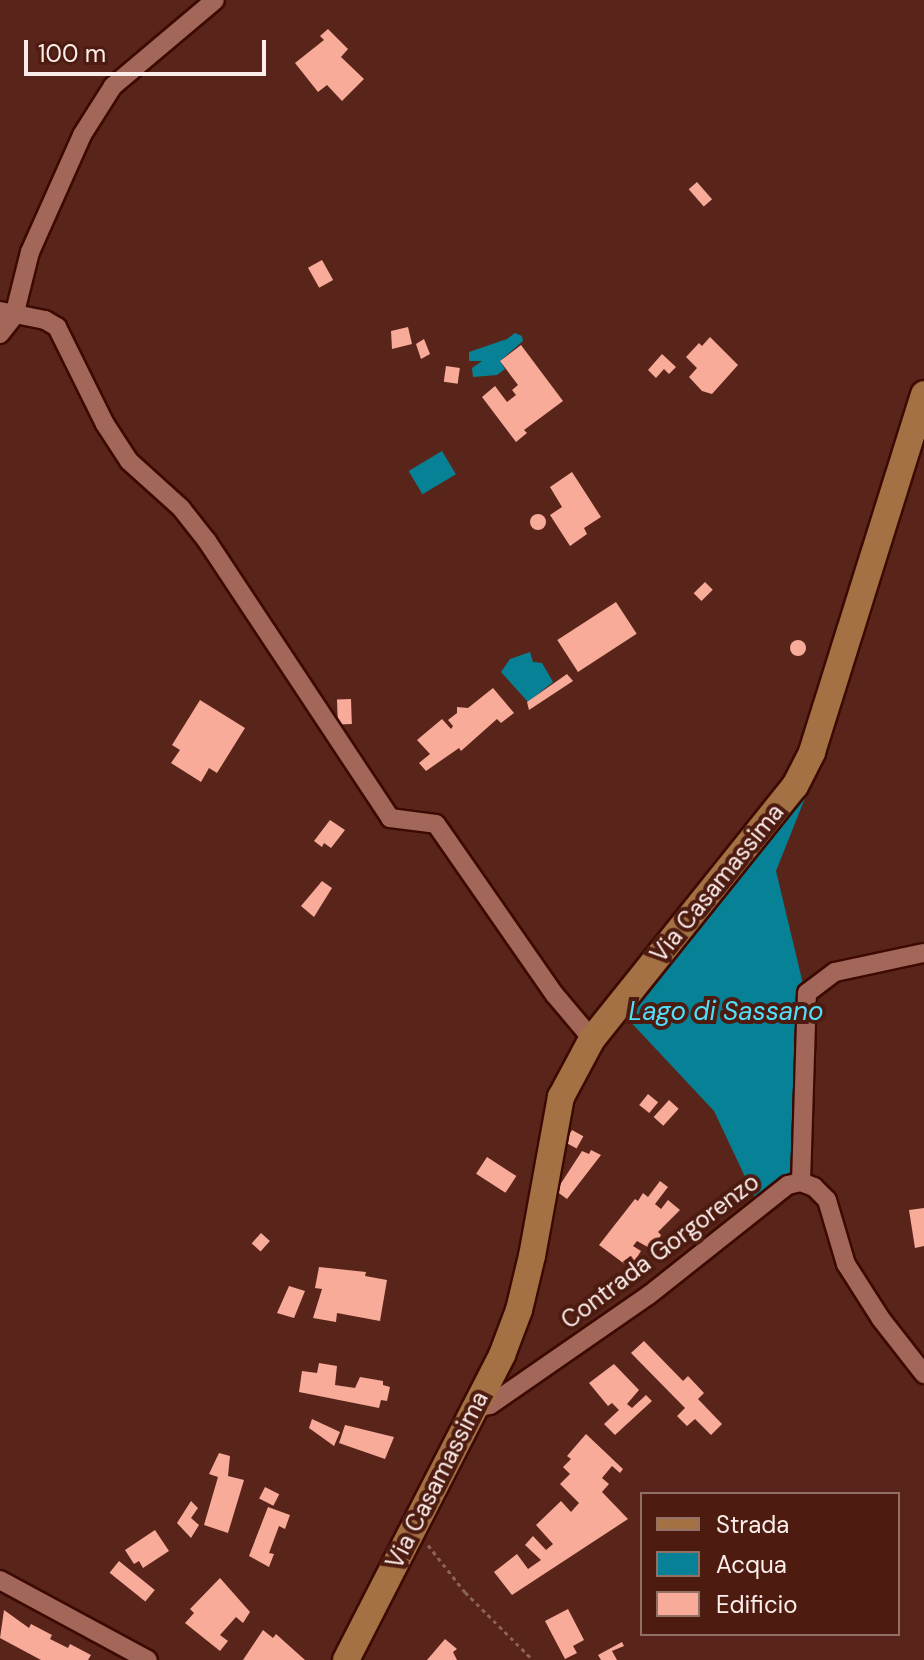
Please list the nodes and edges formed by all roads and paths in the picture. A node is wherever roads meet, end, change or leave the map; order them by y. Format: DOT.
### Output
graph roads {
  1 [pos="215,0"];
  2 [pos="5,321"];
  3 [pos="924,394"];
  4 [pos="924,953"];
  5 [pos="592,1039"];
  6 [pos="801,1182"];
  7 [pos="924,1374"];
  8 [pos="472,1409"];
  9 [pos="413,1526"];
  10 [pos="2,1586"];
  11 [pos="148,1660"];
  12 [pos="346,1660"];
  13 [pos="533,1660"];
  1 -- 2 [label="street"];
  2 -- 5 [label="street"];
  3 -- 5 [label="main road, Via Casamassima"];
  4 -- 6 [label="street"];
  5 -- 8 [label="main road, Via Casamassima"];
  6 -- 7 [label="street"];
  6 -- 8 [label="street, Contrada Gorgorenzo"];
  8 -- 9 [label="main road, Via Casamassima"];
  9 -- 12 [label="main road, Via Casamassima"];
  9 -- 13 [label="path"];
  10 -- 11 [label="street"];
}
